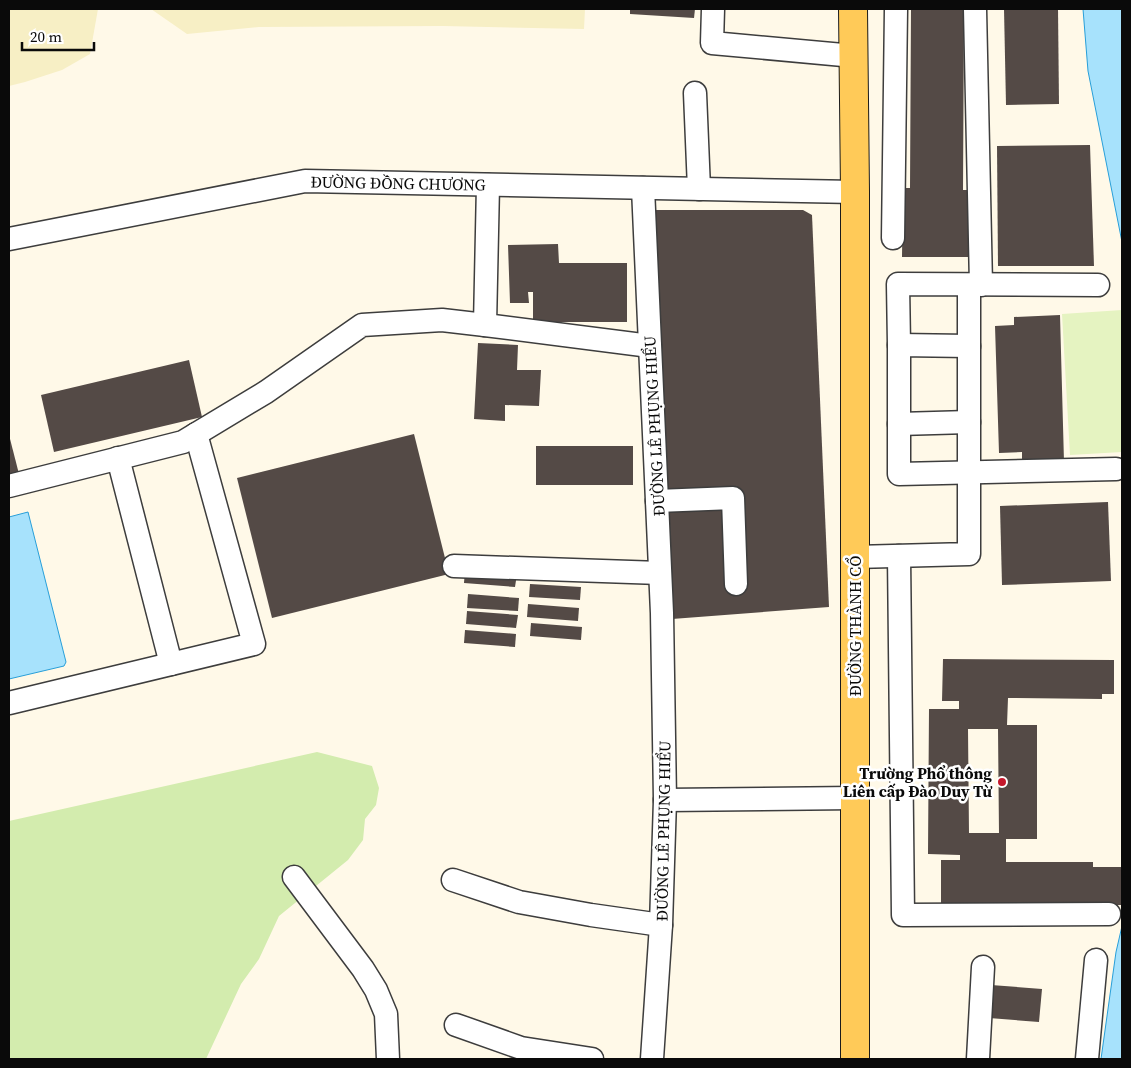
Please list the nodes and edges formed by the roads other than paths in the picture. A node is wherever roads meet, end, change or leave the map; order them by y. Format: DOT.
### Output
graph roads {
  1 [pos="713,9"];
  2 [pos="853,9"];
  3 [pos="896,9"];
  4 [pos="975,9"];
  5 [pos="854,56"];
  6 [pos="695,93"];
  7 [pos="488,185"];
  8 [pos="643,188"];
  9 [pos="699,189"];
  10 [pos="855,192"];
  11 [pos="893,238"];
  12 [pos="9,239"];
  13 [pos="975,285"];
  14 [pos="1098,285"];
  15 [pos="485,326"];
  16 [pos="899,345"];
  17 [pos="650,346"];
  18 [pos="969,346"];
  19 [pos="969,422"];
  20 [pos="899,424"];
  21 [pos="196,434"];
  22 [pos="118,458"];
  23 [pos="1116,470"];
  24 [pos="969,473"];
  25 [pos="9,486"];
  26 [pos="657,501"];
  27 [pos="899,556"];
  28 [pos="855,557"];
  29 [pos="454,566"];
  30 [pos="660,573"];
  31 [pos="736,584"];
  32 [pos="171,664"];
  33 [pos="9,703"];
  34 [pos="855,798"];
  35 [pos="665,800"];
  36 [pos="294,877"];
  37 [pos="453,880"];
  38 [pos="1109,914"];
  39 [pos="661,925"];
  40 [pos="1096,960"];
  41 [pos="984,967"];
  42 [pos="456,1025"];
  43 [pos="388,1059"];
  44 [pos="592,1059"];
  45 [pos="652,1059"];
  46 [pos="855,1059"];
  47 [pos="978,1059"];
  48 [pos="1087,1059"];
  1 -- 5 [label="street"];
  2 -- 5 [label="main road"];
  3 -- 11 [label="street"];
  4 -- 13 [label="street"];
  5 -- 10 [label="main road"];
  6 -- 9 [label="street"];
  7 -- 8 [label="street, ĐƯỜNG ĐỒNG CHƯƠNG"];
  7 -- 12 [label="street, ĐƯỜNG ĐỒNG CHƯƠNG"];
  7 -- 15 [label="street"];
  8 -- 9 [label="street"];
  8 -- 17 [label="street, ĐƯỜNG LÊ PHỤNG HIỂU"];
  9 -- 10 [label="street"];
  10 -- 28 [label="main road, ĐƯỜNG THÀNH CỔ"];
  13 -- 14 [label="street"];
  13 -- 16 [label="street"];
  13 -- 18 [label="street"];
  15 -- 17 [label="street"];
  15 -- 21 [label="street"];
  16 -- 18 [label="street"];
  16 -- 20 [label="street"];
  17 -- 26 [label="street, ĐƯỜNG LÊ PHỤNG HIỂU"];
  18 -- 19 [label="street"];
  19 -- 20 [label="street"];
  19 -- 24 [label="street"];
  20 -- 24 [label="street"];
  21 -- 22 [label="street"];
  21 -- 32 [label="street"];
  22 -- 25 [label="street"];
  22 -- 32 [label="street"];
  23 -- 24 [label="street"];
  24 -- 27 [label="street"];
  26 -- 30 [label="street, ĐƯỜNG LÊ PHỤNG HIỂU"];
  26 -- 31 [label="street"];
  27 -- 28 [label="street"];
  27 -- 38 [label="street"];
  28 -- 34 [label="main road, ĐƯỜNG THÀNH CỔ"];
  29 -- 30 [label="street"];
  30 -- 35 [label="street, ĐƯỜNG LÊ PHỤNG HIỂU"];
  32 -- 33 [label="street"];
  34 -- 35 [label="street"];
  34 -- 46 [label="main road, ĐƯỜNG THÀNH CỔ"];
  35 -- 39 [label="street, ĐƯỜNG LÊ PHỤNG HIỂU"];
  36 -- 43 [label="street"];
  37 -- 39 [label="street"];
  39 -- 45 [label="street, ĐƯỜNG LÊ PHỤNG HIỂU"];
  40 -- 48 [label="street"];
  41 -- 47 [label="street"];
  42 -- 44 [label="street"];
}
